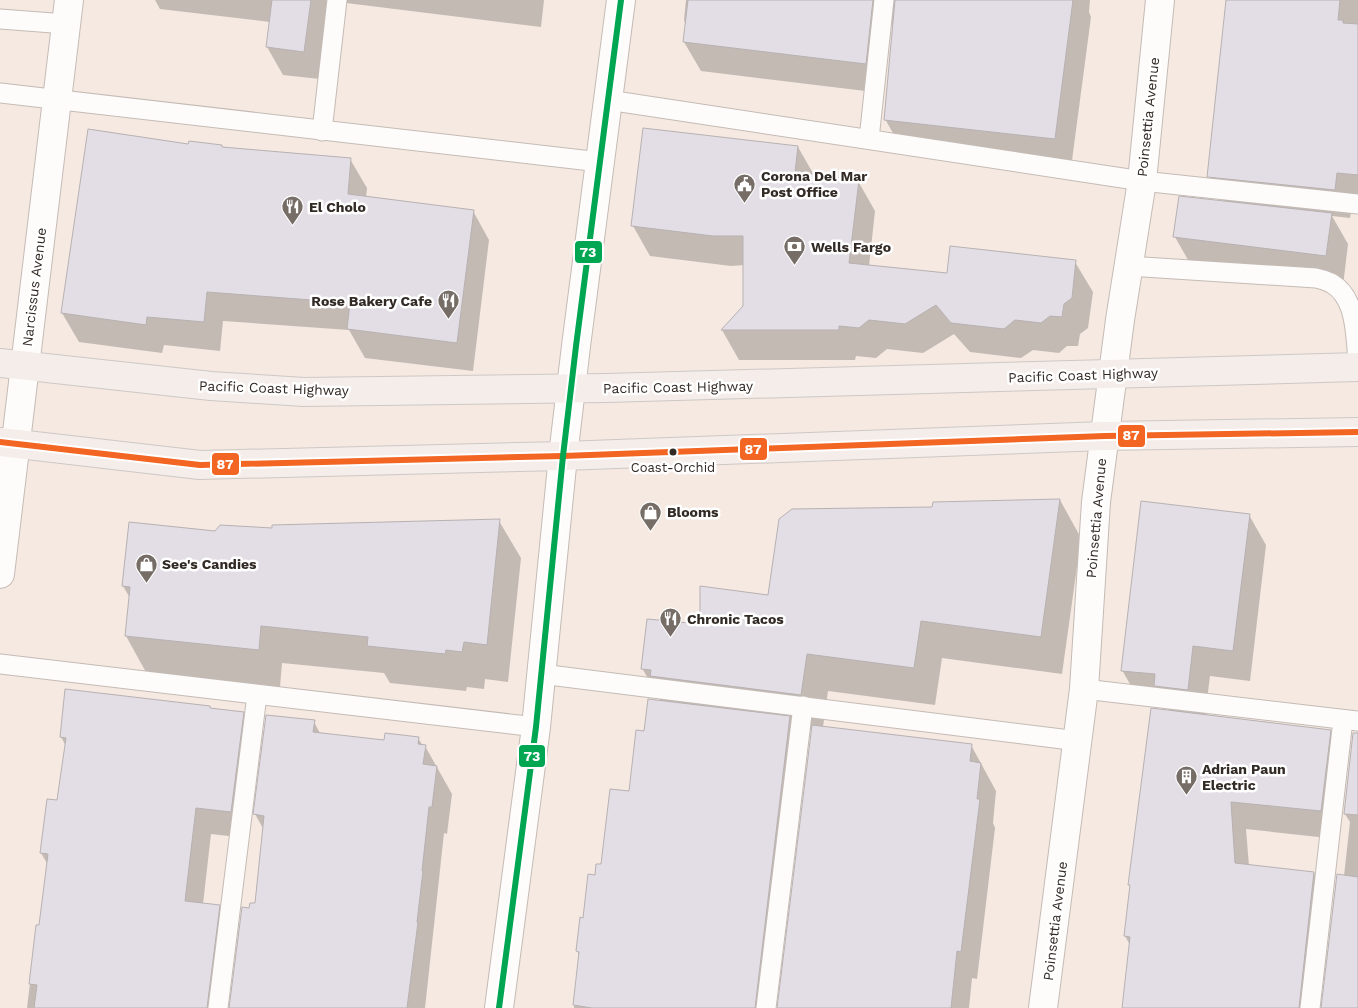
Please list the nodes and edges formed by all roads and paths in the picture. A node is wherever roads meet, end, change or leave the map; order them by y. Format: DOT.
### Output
graph roads {
  1 [pos="337,0"];
  2 [pos="621,0"];
  3 [pos="884,0"];
  4 [pos="1160,0"];
  5 [pos="68,12"];
  6 [pos="0,18"];
  7 [pos="0,93"];
  8 [pos="57,100"];
  9 [pos="608,100"];
  10 [pos="322,131"];
  11 [pos="869,140"];
  12 [pos="600,162"];
  13 [pos="1142,181"];
  14 [pos="1358,204"];
  15 [pos="1128,266"];
  16 [pos="1358,359"];
  17 [pos="12,365"];
  18 [pos="1358,367"];
  19 [pos="1113,374"];
  20 [pos="571,389"];
  21 [pos="1358,432"];
  22 [pos="1104,436"];
  23 [pos="8,443"];
  24 [pos="563,456"];
  25 [pos="0,574"];
  26 [pos="0,664"];
  27 [pos="541,674"];
  28 [pos="1084,689"];
  29 [pos="257,695"];
  30 [pos="803,706"];
  31 [pos="1350,720"];
  32 [pos="536,728"];
  33 [pos="1078,741"];
  34 [pos="218,1008"];
  35 [pos="499,1008"];
  36 [pos="766,1008"];
  37 [pos="1043,1008"];
  38 [pos="1310,1008"];
  1 -- 10 [label="lane"];
  2 -- 9 [label="street"];
  3 -- 11 [label="lane"];
  4 -- 13 [label="street, Poinsettia Avenue"];
  5 -- 6 [label="lane"];
  5 -- 8 [label="street, Narcissus Avenue"];
  7 -- 8 [label="lane"];
  8 -- 10 [label="lane"];
  8 -- 17 [label="street, Narcissus Avenue"];
  9 -- 11 [label="lane"];
  9 -- 12 [label="street"];
  10 -- 12 [label="lane"];
  11 -- 13 [label="lane"];
  12 -- 20 [label="street"];
  13 -- 14 [label="lane"];
  13 -- 15 [label="street, Poinsettia Avenue"];
  15 -- 16 [label="lane"];
  15 -- 19 [label="street, Poinsettia Avenue"];
  17 -- 20 [label="highway, Pacific Coast Highway"];
  17 -- 23 [label="street, Narcissus Avenue"];
  18 -- 19 [label="highway, Pacific Coast Highway"];
  19 -- 20 [label="highway, Pacific Coast Highway"];
  19 -- 22 [label="street, Poinsettia Avenue"];
  20 -- 24 [label="street"];
  21 -- 22 [label="highway"];
  22 -- 24 [label="highway"];
  22 -- 28 [label="street, Poinsettia Avenue"];
  23 -- 24 [label="highway"];
  23 -- 25 [label="street, Narcissus Avenue"];
  24 -- 27 [label="street"];
  26 -- 29 [label="lane"];
  27 -- 30 [label="lane"];
  27 -- 32 [label="street"];
  28 -- 31 [label="lane"];
  28 -- 33 [label="street, Poinsettia Avenue"];
  29 -- 32 [label="lane"];
  29 -- 34 [label="lane"];
  30 -- 33 [label="lane"];
  30 -- 36 [label="lane"];
  31 -- 38 [label="lane"];
  32 -- 35 [label="street"];
  33 -- 37 [label="street, Poinsettia Avenue"];
}
